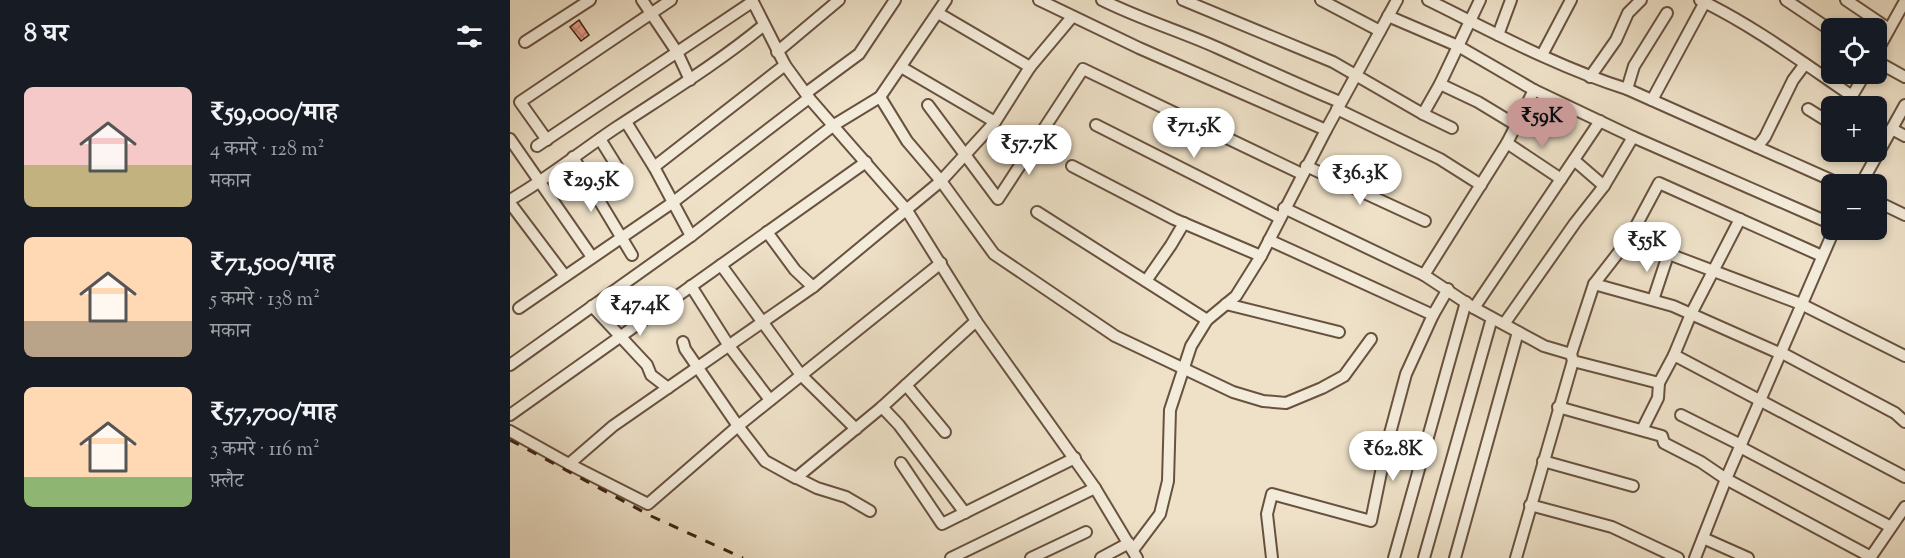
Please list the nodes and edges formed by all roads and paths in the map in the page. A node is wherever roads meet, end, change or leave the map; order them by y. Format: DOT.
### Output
graph roads {
  1 [pos="590,0"];
  2 [pos="642,0"];
  3 [pos="671,0"];
  4 [pos="839,0"];
  5 [pos="895,0"];
  6 [pos="946,0"];
  7 [pos="1039,0"];
  8 [pos="1102,0"];
  9 [pos="1183,0"];
  10 [pos="1321,0"];
  11 [pos="1397,0"];
  12 [pos="1428,0"];
  13 [pos="1480,0"];
  14 [pos="1511,0"];
  15 [pos="1571,0"];
  16 [pos="1641,0"];
  17 [pos="1786,0"];
  18 [pos="1846,0"];
  19 [pos="752,1"];
  20 [pos="1704,1"];
  21 [pos="1901,2"];
  22 [pos="1441,3"];
  23 [pos="938,13"];
  24 [pos="1667,13"];
  25 [pos="651,14"];
  26 [pos="1388,16"];
  27 [pos="1072,17"];
  28 [pos="1469,21"];
  29 [pos="1821,24"];
  30 [pos="764,25"];
  31 [pos="1889,29"];
  32 [pos="1380,31"];
  33 [pos="1887,33"];
  34 [pos="1498,35"];
  35 [pos="525,42"];
  36 [pos="1458,46"];
  37 [pos="677,52"];
  38 [pos="777,52"];
  39 [pos="1542,55"];
  40 [pos="1805,64"];
  41 [pos="785,65"];
  42 [pos="901,67"];
  43 [pos="1030,67"];
  44 [pos="1887,67"];
  45 [pos="1355,75"];
  46 [pos="1590,77"];
  47 [pos="1905,77"];
  48 [pos="690,80"];
  49 [pos="1440,84"];
  50 [pos="1859,84"];
  51 [pos="1627,88"];
  52 [pos="1534,90"];
  53 [pos="808,95"];
  54 [pos="1852,96"];
  55 [pos="880,97"];
  56 [pos="1652,100"];
  57 [pos="928,105"];
  58 [pos="1339,105"];
  59 [pos="1905,105"];
  60 [pos="1808,110"];
  61 [pos="1423,114"];
  62 [pos="1821,118"];
  63 [pos="1600,121"];
  64 [pos="626,122"];
  65 [pos="995,122"];
  66 [pos="834,125"];
  67 [pos="1096,125"];
  68 [pos="1516,125"];
  69 [pos="1452,128"];
  70 [pos="1892,129"];
  71 [pos="1326,130"];
  72 [pos="1905,136"];
  73 [pos="1633,137"];
  74 [pos="1887,137"];
  75 [pos="510,139"];
  76 [pos="600,139"];
  77 [pos="1507,143"];
  78 [pos="1757,147"];
  79 [pos="967,155"];
  80 [pos="573,157"];
  81 [pos="1574,160"];
  82 [pos="866,162"];
  83 [pos="1072,166"];
  84 [pos="654,167"];
  85 [pos="1304,170"];
  86 [pos="1821,176"];
  87 [pos="1561,179"];
  88 [pos="540,180"];
  89 [pos="626,181"];
  90 [pos="941,181"];
  91 [pos="1481,185"];
  92 [pos="1604,186"];
  93 [pos="510,201"];
  94 [pos="672,203"];
  95 [pos="1887,206"];
  96 [pos="906,209"];
  97 [pos="1037,212"];
  98 [pos="1282,213"];
  99 [pos="1905,215"];
  100 [pos="1740,219"];
  101 [pos="1821,219"];
  102 [pos="1425,221"];
  103 [pos="1184,223"];
  104 [pos="767,232"];
  105 [pos="691,236"];
  106 [pos="622,237"];
  107 [pos="1629,239"];
  108 [pos="1269,240"];
  109 [pos="1829,240"];
  110 [pos="632,255"];
  111 [pos="1668,255"];
  112 [pos="1261,256"];
  113 [pos="1822,256"];
  114 [pos="592,257"];
  115 [pos="941,263"];
  116 [pos="721,265"];
  117 [pos="1712,272"];
  118 [pos="1424,275"];
  119 [pos="565,276"];
  120 [pos="1146,281"];
  121 [pos="1594,284"];
  122 [pos="692,286"];
  123 [pos="813,287"];
  124 [pos="1448,290"];
  125 [pos="1653,300"];
  126 [pos="1226,304"];
  127 [pos="1801,304"];
  128 [pos="1470,305"];
  129 [pos="592,306"];
  130 [pos="519,308"];
  131 [pos="1691,314"];
  132 [pos="1432,315"];
  133 [pos="1492,318"];
  134 [pos="1207,320"];
  135 [pos="976,321"];
  136 [pos="762,323"];
  137 [pos="1504,324"];
  138 [pos="1339,332"];
  139 [pos="1518,332"];
  140 [pos="620,336"];
  141 [pos="1371,339"];
  142 [pos="682,342"];
  143 [pos="729,346"];
  144 [pos="1780,352"];
  145 [pos="1674,356"];
  146 [pos="1905,356"];
  147 [pos="1572,357"];
  148 [pos="510,365"];
  149 [pos="698,368"];
  150 [pos="1184,369"];
  151 [pos="801,375"];
  152 [pos="1659,383"];
  153 [pos="906,385"];
  154 [pos="668,388"];
  155 [pos="770,400"];
  156 [pos="1761,400"];
  157 [pos="882,407"];
  158 [pos="1558,408"];
  159 [pos="510,415"];
  160 [pos="1681,415"];
  161 [pos="1905,422"];
  162 [pos="738,426"];
  163 [pos="856,429"];
  164 [pos="1642,430"];
  165 [pos="510,431"];
  166 [pos="945,432"];
  167 [pos="1741,446"];
  168 [pos="1075,458"];
  169 [pos="1543,461"];
  170 [pos="901,463"];
  171 [pos="569,464"];
  172 [pos="1905,477"];
  173 [pos="797,478"];
  174 [pos="1726,479"];
  175 [pos="1633,486"];
  176 [pos="1095,488"];
  177 [pos="1530,505"];
  178 [pos="1905,507"];
  179 [pos="870,511"];
  180 [pos="965,513"];
  181 [pos="1891,527"];
  182 [pos="1086,532"];
  183 [pos="1703,538"];
  184 [pos="1133,550"];
  185 [pos="1275,557"];
  186 [pos="1519,557"];
  187 [pos="1870,557"];
  188 [pos="951,558"];
  189 [pos="1031,558"];
  190 [pos="1101,558"];
  191 [pos="1394,558"];
  192 [pos="1424,558"];
  193 [pos="1455,558"];
  194 [pos="1678,558"];
  195 [pos="1695,558"];
  196 [pos="1748,558"];
  1 -- 35 [label="street"];
  2 -- 25 [label="street"];
  3 -- 25 [label="street"];
  4 -- 38 [label="street"];
  5 -- 53 [label="street"];
  6 -- 23 [label="street"];
  7 -- 27 [label="street"];
  8 -- 58 [label="street"];
  9 -- 45 [label="street"];
  10 -- 32 [label="street"];
  11 -- 26 [label="street"];
  12 -- 22 [label="street"];
  13 -- 28 [label="street"];
  14 -- 34 [label="street"];
  15 -- 39 [label="street"];
  16 -- 46 [label="street"];
  17 -- 29 [label="street"];
  18 -- 31 [label="street"];
  19 -- 30 [label="street"];
  19 -- 37 [label="street"];
  20 -- 40 [label="street"];
  20 -- 56 [label="street"];
  21 -- 31 [label="street"];
  22 -- 28 [label="street"];
  23 -- 42 [label="street"];
  23 -- 43 [label="street"];
  24 -- 51 [label="street"];
  25 -- 37 [label="street"];
  25 -- 37 [label="street"];
  26 -- 32 [label="street"];
  26 -- 36 [label="street"];
  27 -- 43 [label="street"];
  27 -- 71 [label="street"];
  28 -- 34 [label="street"];
  28 -- 36 [label="street"];
  30 -- 38 [label="street"];
  30 -- 48 [label="street"];
  31 -- 33 [label="street"];
  32 -- 45 [label="street"];
  34 -- 39 [label="street"];
  36 -- 49 [label="street"];
  36 -- 52 [label="street"];
  37 -- 48 [label="street"];
  38 -- 41 [label="street"];
  39 -- 46 [label="street"];
  40 -- 54 [label="street"];
  40 -- 78 [label="street"];
  41 -- 53 [label="street"];
  41 -- 84 [label="street"];
  42 -- 55 [label="street"];
  42 -- 65 [label="street"];
  43 -- 65 [label="street"];
  44 -- 47 [label="street"];
  45 -- 58 [label="street"];
  45 -- 61 [label="street"];
  46 -- 51 [label="street"];
  48 -- 64 [label="street"];
  49 -- 61 [label="street"];
  49 -- 68 [label="street"];
  50 -- 54 [label="street"];
  51 -- 56 [label="street"];
  52 -- 63 [label="street"];
  52 -- 68 [label="street"];
  53 -- 66 [label="street"];
  53 -- 94 [label="street"];
  55 -- 66 [label="street"];
  55 -- 90 [label="street"];
  56 -- 78 [label="street"];
  57 -- 79 [label="street"];
  58 -- 71 [label="street"];
  58 -- 91 [label="street"];
  59 -- 70 [label="street"];
  60 -- 62 [label="street"];
  61 -- 69 [label="street"];
  63 -- 73 [label="street"];
  63 -- 81 [label="street"];
  64 -- 76 [label="street"];
  64 -- 84 [label="street"];
  65 -- 79 [label="street"];
  66 -- 82 [label="street"];
  66 -- 105 [label="street"];
  67 -- 98 [label="street"];
  68 -- 77 [label="street"];
  70 -- 72 [label="street"];
  70 -- 74 [label="street"];
  71 -- 85 [label="street"];
  73 -- 92 [label="street"];
  73 -- 101 [label="street"];
  75 -- 88 [label="street"];
  76 -- 80 [label="street"];
  76 -- 89 [label="street"];
  77 -- 87 [label="street"];
  77 -- 91 [label="street"];
  78 -- 86 [label="street"];
  79 -- 85 [label="street"];
  79 -- 90 [label="street"];
  80 -- 88 [label="street"];
  80 -- 106 [label="street"];
  81 -- 87 [label="street"];
  81 -- 92 [label="street"];
  82 -- 96 [label="street"];
  82 -- 104 [label="street"];
  83 -- 103 [label="street"];
  84 -- 94 [label="street"];
  85 -- 98 [label="street"];
  85 -- 102 [label="street"];
  87 -- 128 [label="street"];
  88 -- 93 [label="street"];
  88 -- 114 [label="street"];
  90 -- 96 [label="street"];
  90 -- 150 [label="street"];
  91 -- 118 [label="street"];
  92 -- 137 [label="street"];
  93 -- 119 [label="street"];
  94 -- 105 [label="street"];
  94 -- 106 [label="street"];
  95 -- 99 [label="street"];
  96 -- 115 [label="street"];
  96 -- 123 [label="street"];
  97 -- 120 [label="street"];
  98 -- 108 [label="street"];
  98 -- 118 [label="street"];
  100 -- 107 [label="street"];
  100 -- 113 [label="street"];
  100 -- 117 [label="street"];
  103 -- 112 [label="street"];
  103 -- 120 [label="street"];
  104 -- 116 [label="street"];
  104 -- 123 [label="street"];
  105 -- 129 [label="street"];
  106 -- 110 [label="street"];
  106 -- 114 [label="street"];
  107 -- 111 [label="street"];
  107 -- 121 [label="street"];
  108 -- 112 [label="street"];
  108 -- 132 [label="street"];
  109 -- 113 [label="street"];
  111 -- 117 [label="street"];
  111 -- 125 [label="street"];
  112 -- 126 [label="street"];
  113 -- 127 [label="street"];
  114 -- 119 [label="street"];
  115 -- 135 [label="street"];
  115 -- 151 [label="street"];
  116 -- 122 [label="street"];
  116 -- 136 [label="street"];
  117 -- 127 [label="street"];
  117 -- 131 [label="street"];
  118 -- 124 [label="street"];
  119 -- 130 [label="street"];
  120 -- 134 [label="street"];
  121 -- 125 [label="street"];
  121 -- 147 [label="street"];
  122 -- 140 [label="street"];
  122 -- 143 [label="street"];
  123 -- 136 [label="street"];
  124 -- 128 [label="street"];
  124 -- 132 [label="street"];
  125 -- 131 [label="street"];
  126 -- 134 [label="street"];
  126 -- 138 [label="street"];
  127 -- 144 [label="street"];
  127 -- 146 [label="street"];
  128 -- 133 [label="street"];
  128 -- 191 [label="street"];
  129 -- 140 [label="street"];
  129 -- 148 [label="street"];
  131 -- 144 [label="street"];
  131 -- 145 [label="street"];
  132 -- 185 [label="street"];
  133 -- 137 [label="street"];
  133 -- 192 [label="street"];
  134 -- 150 [label="street"];
  135 -- 153 [label="street"];
  135 -- 168 [label="street"];
  136 -- 143 [label="street"];
  136 -- 151 [label="street"];
  137 -- 139 [label="street"];
  139 -- 147 [label="street"];
  139 -- 193 [label="street"];
  140 -- 154 [label="street"];
  140 -- 159 [label="street"];
  141 -- 150 [label="street"];
  142 -- 149 [label="street"];
  143 -- 149 [label="street"];
  143 -- 155 [label="street"];
  144 -- 156 [label="street"];
  144 -- 161 [label="street"];
  145 -- 152 [label="street"];
  145 -- 156 [label="street"];
  147 -- 152 [label="street"];
  147 -- 158 [label="street"];
  149 -- 154 [label="street"];
  149 -- 162 [label="street"];
  150 -- 184 [label="street"];
  151 -- 155 [label="street"];
  151 -- 163 [label="street"];
  152 -- 164 [label="street"];
  153 -- 157 [label="street"];
  153 -- 166 [label="street"];
  154 -- 171 [label="street"];
  155 -- 162 [label="street"];
  156 -- 167 [label="street"];
  156 -- 172 [label="street"];
  157 -- 163 [label="street"];
  157 -- 180 [label="street"];
  158 -- 164 [label="street"];
  158 -- 169 [label="street"];
  160 -- 167 [label="street"];
  162 -- 171 [label="street"];
  162 -- 173 [label="street"];
  163 -- 173 [label="street"];
  164 -- 174 [label="street"];
  165 -- 171 [label="street"];
  167 -- 174 [label="street"];
  167 -- 181 [label="street"];
  168 -- 176 [label="street"];
  168 -- 180 [label="street"];
  169 -- 175 [label="street"];
  169 -- 177 [label="street"];
  170 -- 180 [label="street"];
  173 -- 179 [label="street"];
  174 -- 183 [label="street"];
  174 -- 187 [label="street"];
  176 -- 184 [label="street"];
  176 -- 188 [label="street"];
  177 -- 186 [label="street"];
  177 -- 194 [label="street"];
  178 -- 181 [label="street"];
  181 -- 187 [label="street"];
  182 -- 189 [label="street"];
  183 -- 195 [label="street"];
  183 -- 196 [label="street"];
  184 -- 190 [label="street"];
}
